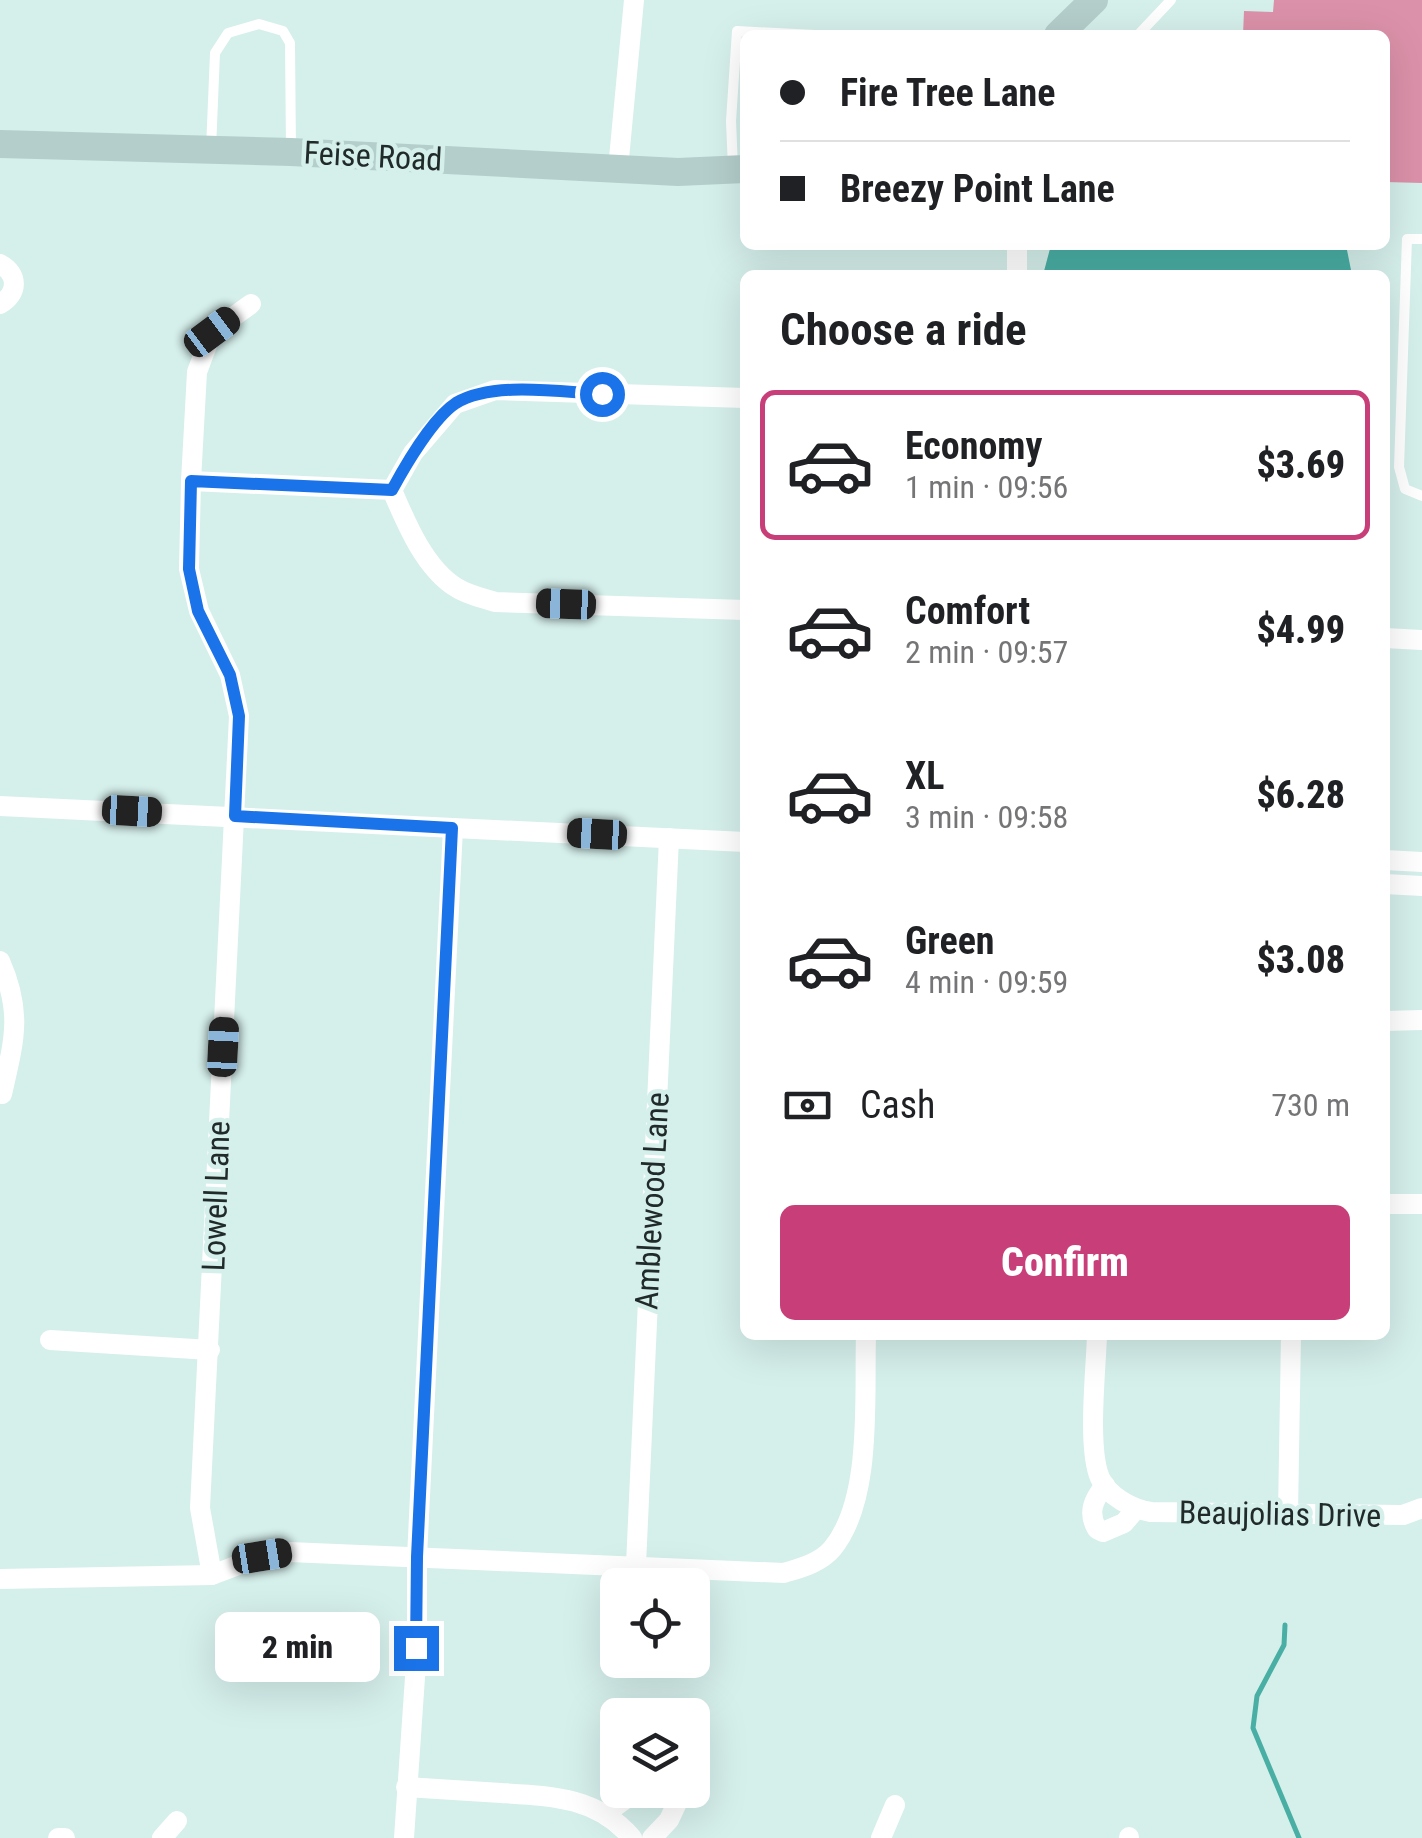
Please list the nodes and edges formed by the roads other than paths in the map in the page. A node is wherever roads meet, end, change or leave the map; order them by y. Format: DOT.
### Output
graph roads {
  1 [pos="634,0"];
  2 [pos="1094,0"];
  3 [pos="1170,0"];
  4 [pos="1063,30"];
  5 [pos="1143,30"];
  6 [pos="740,31"];
  7 [pos="739,91"];
  8 [pos="0,144"];
  9 [pos="211,150"];
  10 [pos="291,152"];
  11 [pos="618,169"];
  12 [pos="739,169"];
  13 [pos="1422,240"];
  14 [pos="0,264"];
  15 [pos="0,304"];
  16 [pos="251,304"];
  17 [pos="740,398"];
  18 [pos="191,481"];
  19 [pos="392,490"];
  20 [pos="1422,496"];
  21 [pos="740,610"];
  22 [pos="1390,638"];
  23 [pos="1422,640"];
  24 [pos="0,806"];
  25 [pos="235,816"];
  26 [pos="452,828"];
  27 [pos="669,838"];
  28 [pos="740,842"];
  29 [pos="1390,860"];
  30 [pos="1422,862"];
  31 [pos="1390,884"];
  32 [pos="1422,886"];
  33 [pos="0,961"];
  34 [pos="1390,1020"];
  35 [pos="1422,1020"];
  36 [pos="2,1094"];
  37 [pos="1390,1204"];
  38 [pos="1422,1204"];
  39 [pos="50,1340"];
  40 [pos="866,1340"];
  41 [pos="1097,1340"];
  42 [pos="1290,1340"];
  43 [pos="210,1350"];
  44 [pos="1104,1485"];
  45 [pos="1422,1508"];
  46 [pos="1136,1509"];
  47 [pos="1288,1513"];
  48 [pos="417,1557"];
  49 [pos="636,1565"];
  50 [pos="212,1575"];
  51 [pos="0,1579"];
  52 [pos="406,1788"];
  53 [pos="896,1805"];
  54 [pos="613,1808"];
  55 [pos="675,1808"];
  56 [pos="605,1814"];
  57 [pos="176,1821"];
  58 [pos="162,1838"];
  59 [pos="404,1838"];
  60 [pos="632,1838"];
  61 [pos="652,1838"];
  62 [pos="881,1838"];
  1 -- 11 [label="street"];
  2 -- 4 [label="main road"];
  3 -- 5 [label="lane"];
  6 -- 7 [label="lane"];
  7 -- 12 [label="lane"];
  8 -- 9 [label="main road, Feise Road"];
  9 -- 10 [label="main road, Feise Road"];
  9 -- 10 [label="lane"];
  10 -- 11 [label="main road, Feise Road"];
  11 -- 12 [label="main road, Feise Road"];
  13 -- 20 [label="lane"];
  14 -- 15 [label="street"];
  16 -- 18 [label="street, Lowell Lane"];
  17 -- 19 [label="street"];
  18 -- 19 [label="street"];
  18 -- 25 [label="street, Lowell Lane"];
  19 -- 21 [label="street"];
  22 -- 23 [label="street"];
  24 -- 25 [label="street"];
  25 -- 26 [label="street"];
  25 -- 43 [label="street, Lowell Lane"];
  26 -- 27 [label="street"];
  26 -- 48 [label="street"];
  27 -- 28 [label="street"];
  27 -- 49 [label="street, Amblewood Lane"];
  29 -- 30 [label="street"];
  31 -- 32 [label="street"];
  33 -- 36 [label="street"];
  34 -- 35 [label="street"];
  37 -- 38 [label="street"];
  39 -- 43 [label="street"];
  40 -- 49 [label="street"];
  41 -- 44 [label="street, Beaujolias Drive"];
  42 -- 47 [label="street"];
  43 -- 50 [label="street, Lowell Lane"];
  44 -- 46 [label="street, Beaujolias Drive"];
  44 -- 46 [label="street, Beaujolias Drive"];
  45 -- 47 [label="street, Beaujolias Drive"];
  46 -- 47 [label="street, Beaujolias Drive"];
  48 -- 49 [label="street"];
  48 -- 50 [label="street"];
  48 -- 52 [label="street"];
  50 -- 51 [label="street"];
  52 -- 56 [label="street"];
  52 -- 59 [label="street"];
  53 -- 62 [label="street"];
  54 -- 56 [label="street"];
  55 -- 61 [label="street"];
  56 -- 60 [label="street"];
  57 -- 58 [label="street"];
}
